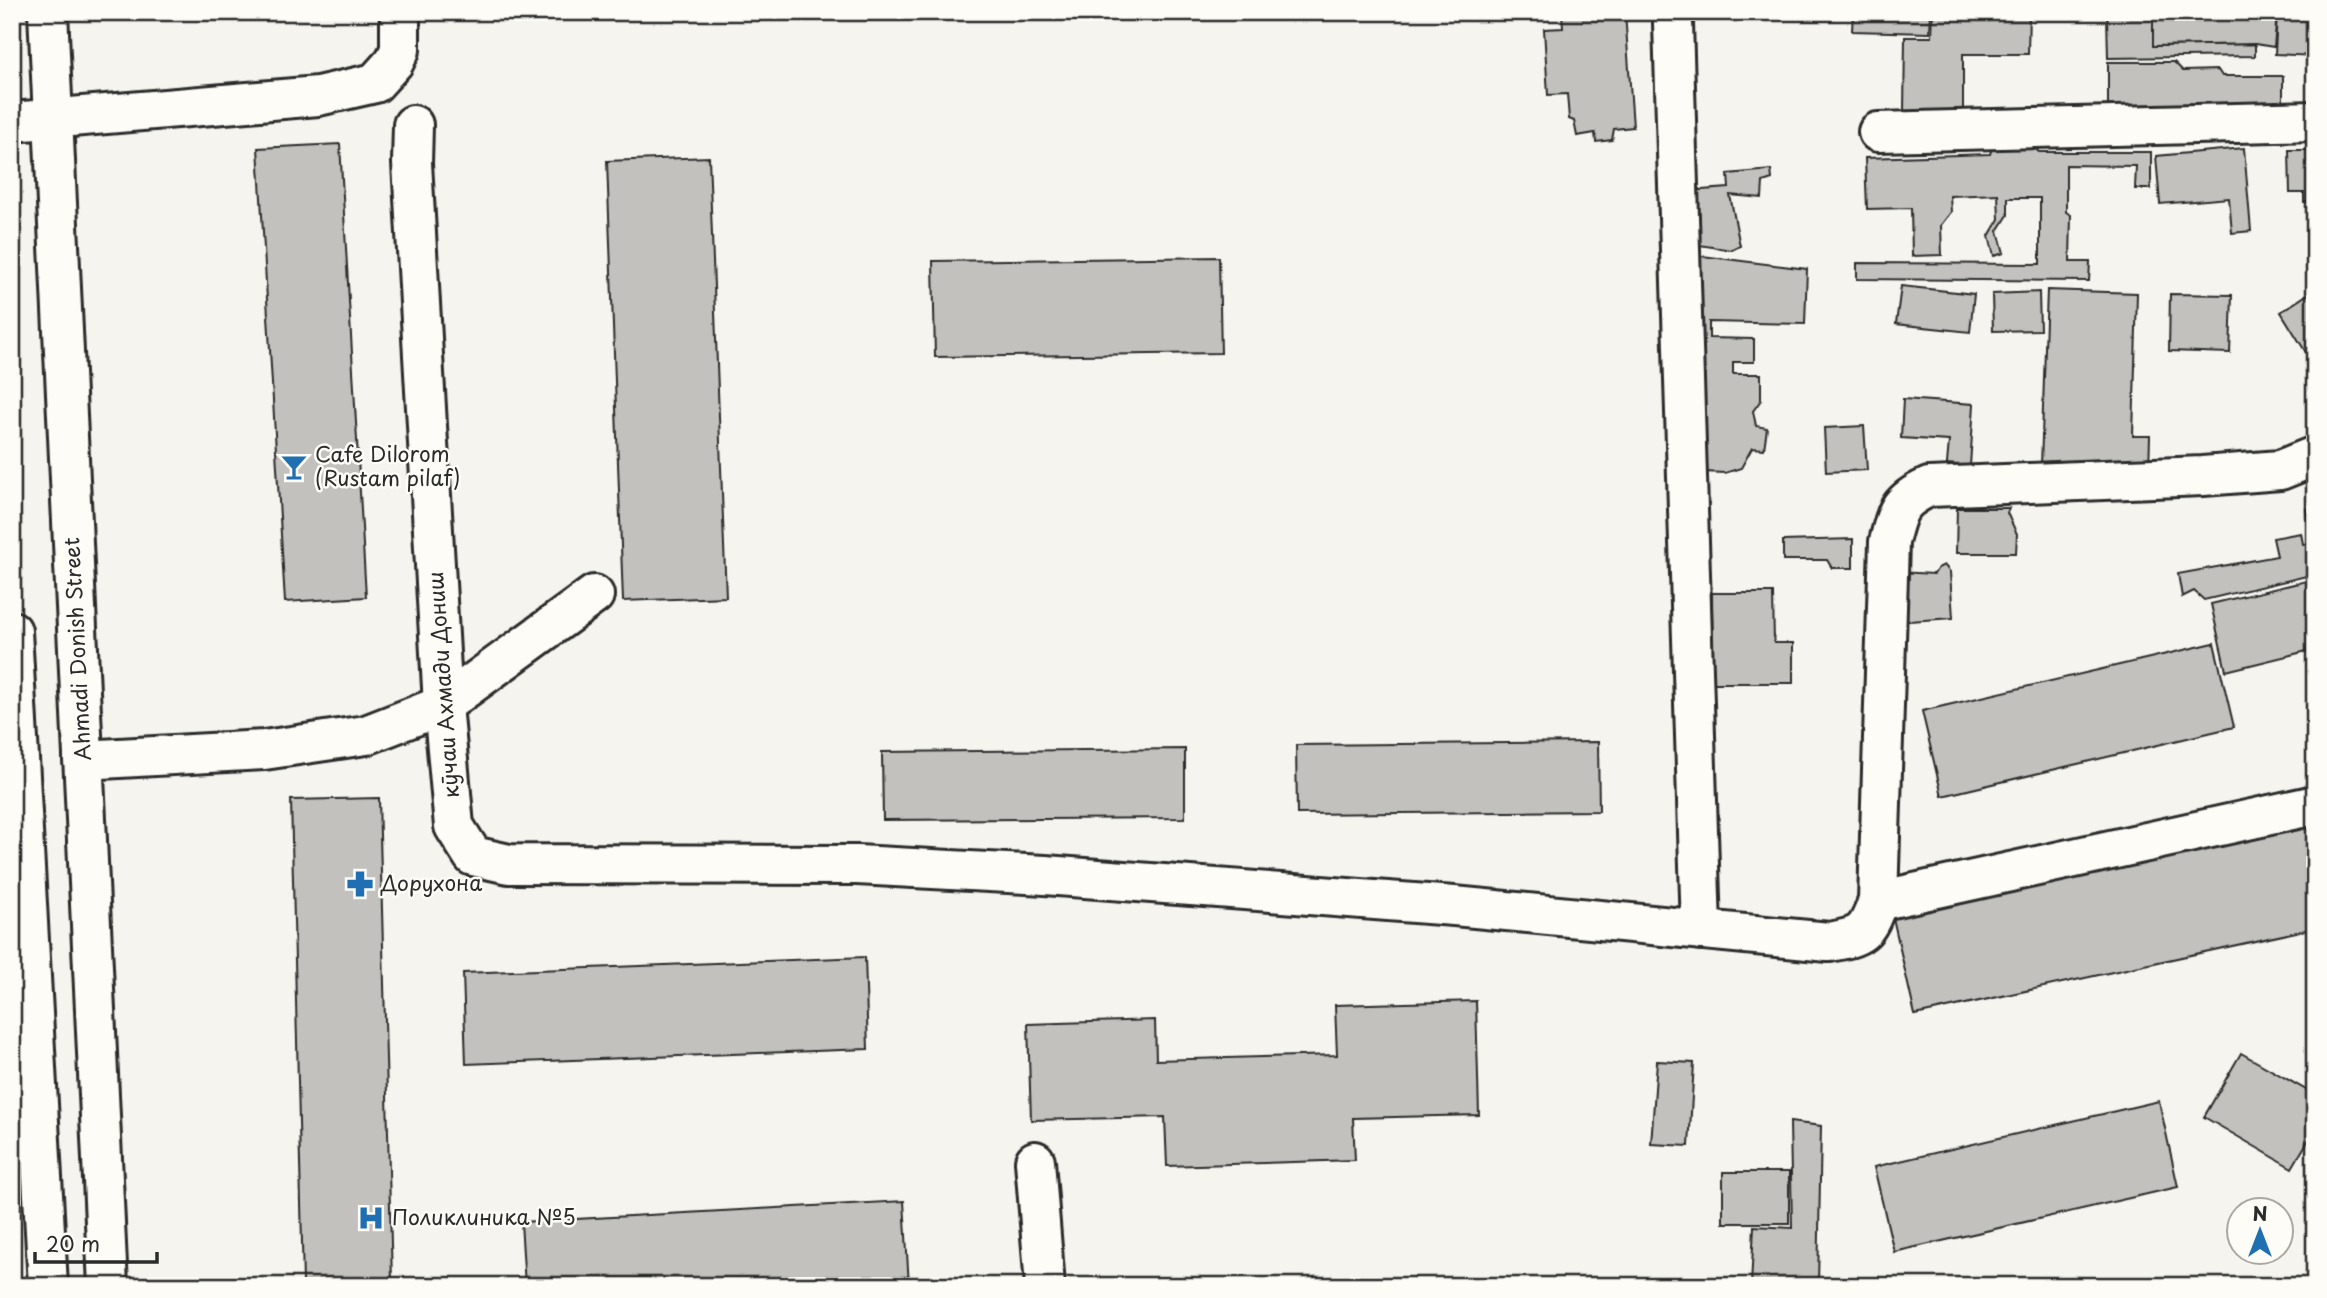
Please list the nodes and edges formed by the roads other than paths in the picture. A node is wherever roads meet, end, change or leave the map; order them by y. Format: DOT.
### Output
graph roads {
  1 [pos="48,12"];
  2 [pos="400,12"];
  3 [pos="1673,23"];
  4 [pos="54,119"];
  5 [pos="2315,121"];
  6 [pos="12,122"];
  7 [pos="413,125"];
  8 [pos="1878,132"];
  9 [pos="2315,456"];
  10 [pos="594,595"];
  11 [pos="12,631"];
  12 [pos="443,705"];
  13 [pos="15,715"];
  14 [pos="83,760"];
  15 [pos="2315,805"];
  16 [pos="1878,901"];
  17 [pos="1701,930"];
  18 [pos="1035,1161"];
  19 [pos="48,1286"];
  20 [pos="108,1286"];
  21 [pos="1045,1286"];
  1 -- 4 [label="street, Ahmadi Donish Street"];
  2 -- 4 [label="street"];
  3 -- 17 [label="street"];
  4 -- 6 [label="street"];
  4 -- 14 [label="street, Ahmadi Donish Street"];
  5 -- 8 [label="street"];
  7 -- 12 [label="street, кӯчаи Ахмади Дониш"];
  9 -- 16 [label="street"];
  10 -- 12 [label="street"];
  11 -- 13 [label="street"];
  12 -- 14 [label="street"];
  12 -- 17 [label="street, кӯчаи Ахмади Дониш"];
  13 -- 19 [label="street"];
  14 -- 20 [label="street, Ahmadi Donish Street"];
  15 -- 16 [label="street"];
  16 -- 17 [label="street, кӯчаи Ахмади Дониш"];
  18 -- 21 [label="street"];
}
